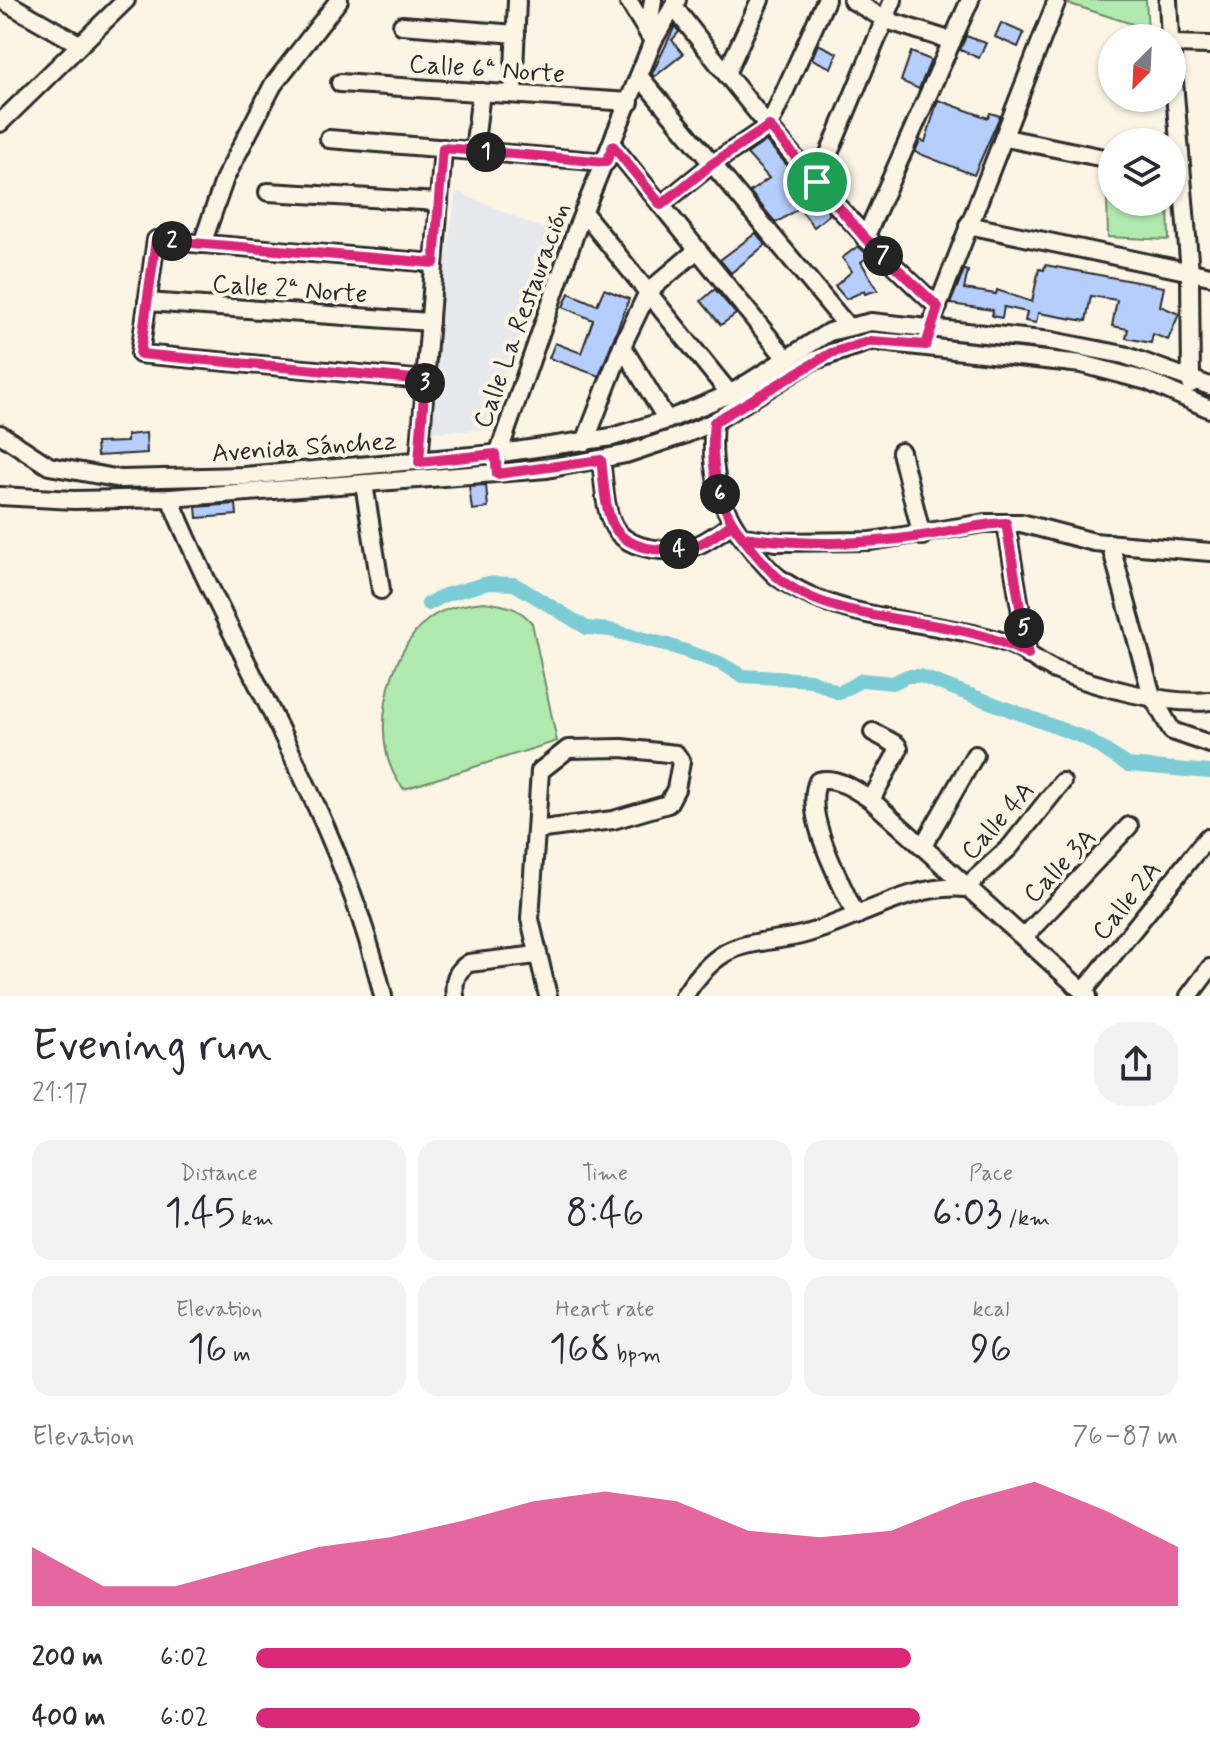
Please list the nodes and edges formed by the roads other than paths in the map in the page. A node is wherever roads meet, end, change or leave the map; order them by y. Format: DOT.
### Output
graph roads {
  1 [pos="2,0"];
  2 [pos="126,0"];
  3 [pos="339,0"];
  4 [pos="517,0"];
  5 [pos="628,0"];
  6 [pos="653,0"];
  7 [pos="760,0"];
  8 [pos="826,0"];
  9 [pos="852,0"];
  10 [pos="893,0"];
  11 [pos="970,0"];
  12 [pos="1057,0"];
  13 [pos="1168,0"];
  14 [pos="676,3"];
  15 [pos="886,20"];
  16 [pos="1169,24"];
  17 [pos="402,25"];
  18 [pos="516,34"];
  19 [pos="651,37"];
  20 [pos="952,41"];
  21 [pos="79,44"];
  22 [pos="1186,44"];
  23 [pos="1210,45"];
  24 [pos="726,74"];
  25 [pos="640,77"];
  26 [pos="340,83"];
  27 [pos="481,92"];
  28 [pos="513,94"];
  29 [pos="630,102"];
  30 [pos="1177,112"];
  31 [pos="0,123"];
  32 [pos="769,126"];
  33 [pos="1006,138"];
  34 [pos="329,139"];
  35 [pos="443,148"];
  36 [pos="474,151"];
  37 [pos="609,154"];
  38 [pos="1098,157"];
  39 [pos="712,164"];
  40 [pos="817,182"];
  41 [pos="268,192"];
  42 [pos="439,202"];
  43 [pos="661,205"];
  44 [pos="583,212"];
  45 [pos="968,225"];
  46 [pos="865,238"];
  47 [pos="202,244"];
  48 [pos="696,251"];
  49 [pos="434,263"];
  50 [pos="1190,272"];
  51 [pos="1210,276"];
  52 [pos="648,292"];
  53 [pos="147,302"];
  54 [pos="938,307"];
  55 [pos="430,322"];
  56 [pos="930,326"];
  57 [pos="848,327"];
  58 [pos="926,345"];
  59 [pos="622,346"];
  60 [pos="785,357"];
  61 [pos="1193,377"];
  62 [pos="425,380"];
  63 [pos="1210,386"];
  64 [pos="730,394"];
  65 [pos="1188,398"];
  66 [pos="1210,409"];
  67 [pos="667,420"];
  68 [pos="714,422"];
  69 [pos="0,434"];
  70 [pos="585,442"];
  71 [pos="901,452"];
  72 [pos="495,454"];
  73 [pos="601,460"];
  74 [pos="419,462"];
  75 [pos="497,474"];
  76 [pos="364,484"];
  77 [pos="0,496"];
  78 [pos="170,498"];
  79 [pos="1006,523"];
  80 [pos="732,524"];
  81 [pos="922,536"];
  82 [pos="743,537"];
  83 [pos="1110,543"];
  84 [pos="1210,552"];
  85 [pos="381,590"];
  86 [pos="1028,655"];
  87 [pos="1152,696"];
  88 [pos="1210,701"];
  89 [pos="873,732"];
  90 [pos="1210,744"];
  91 [pos="975,755"];
  92 [pos="1062,782"];
  93 [pos="871,800"];
  94 [pos="1129,826"];
  95 [pos="536,830"];
  96 [pos="1207,838"];
  97 [pos="924,844"];
  98 [pos="965,888"];
  99 [pos="856,916"];
  100 [pos="1024,937"];
  101 [pos="537,955"];
  102 [pos="1210,968"];
  103 [pos="1086,994"];
  104 [pos="383,996"];
  105 [pos="455,996"];
  106 [pos="548,996"];
  107 [pos="684,996"];
  108 [pos="1189,996"];
  1 -- 21 [label="street"];
  2 -- 21 [label="street"];
  3 -- 47 [label="street"];
  4 -- 18 [label="street"];
  5 -- 19 [label="street"];
  6 -- 19 [label="street"];
  7 -- 24 [label="street"];
  8 -- 32 [label="street"];
  9 -- 15 [label="street"];
  10 -- 15 [label="street"];
  11 -- 20 [label="street"];
  12 -- 33 [label="street"];
  13 -- 16 [label="street"];
  14 -- 19 [label="street, Calle La Restauración"];
  14 -- 24 [label="street"];
  15 -- 20 [label="street"];
  15 -- 40 [label="street"];
  17 -- 18 [label="street"];
  18 -- 28 [label="street"];
  19 -- 25 [label="street, Calle La Restauración"];
  20 -- 46 [label="street"];
  21 -- 31 [label="street"];
  22 -- 23 [label="street"];
  24 -- 32 [label="street"];
  25 -- 29 [label="street, Calle La Restauración"];
  25 -- 39 [label="street"];
  26 -- 27 [label="street, Calle 6ª Norte"];
  27 -- 28 [label="street, Calle 6ª Norte"];
  27 -- 36 [label="street"];
  28 -- 29 [label="street, Calle 6ª Norte"];
  29 -- 37 [label="street, Calle La Restauración"];
  30 -- 50 [label="street"];
  32 -- 39 [label="street"];
  32 -- 40 [label="street"];
  33 -- 38 [label="street"];
  33 -- 45 [label="street"];
  34 -- 35 [label="street"];
  35 -- 36 [label="street"];
  35 -- 42 [label="street"];
  36 -- 37 [label="street"];
  37 -- 43 [label="street"];
  37 -- 44 [label="street, Calle La Restauración"];
  39 -- 43 [label="street"];
  39 -- 57 [label="street"];
  40 -- 46 [label="street"];
  41 -- 42 [label="street"];
  42 -- 49 [label="street"];
  43 -- 48 [label="street"];
  44 -- 52 [label="street"];
  44 -- 72 [label="street, Calle La Restauración"];
  45 -- 50 [label="street"];
  45 -- 54 [label="street"];
  46 -- 54 [label="street"];
  47 -- 49 [label="street"];
  47 -- 53 [label="street"];
  48 -- 52 [label="street"];
  48 -- 60 [label="street"];
  49 -- 55 [label="street"];
  50 -- 51 [label="street"];
  50 -- 61 [label="street"];
  52 -- 59 [label="street"];
  52 -- 64 [label="street"];
  53 -- 55 [label="street, Calle 2ª Norte"];
  53 -- 62 [label="street"];
  54 -- 56 [label="street"];
  55 -- 62 [label="street"];
  56 -- 57 [label="street, Avenida Sánchez"];
  56 -- 58 [label="street"];
  56 -- 61 [label="street, Avenida Sánchez"];
  57 -- 60 [label="street, Avenida Sánchez"];
  58 -- 65 [label="street, Avenida Sánchez"];
  58 -- 68 [label="street, Avenida Sánchez"];
  59 -- 67 [label="street"];
  59 -- 70 [label="street"];
  60 -- 64 [label="street, Avenida Sánchez"];
  61 -- 63 [label="street, Avenida Sánchez"];
  61 -- 65 [label="street"];
  62 -- 74 [label="street"];
  64 -- 67 [label="street, Avenida Sánchez"];
  65 -- 66 [label="street, Avenida Sánchez"];
  67 -- 70 [label="street, Avenida Sánchez"];
  68 -- 73 [label="street, Avenida Sánchez"];
  68 -- 80 [label="street"];
  69 -- 74 [label="street, Avenida Sánchez"];
  70 -- 72 [label="street, Avenida Sánchez"];
  71 -- 81 [label="street"];
  72 -- 74 [label="street, Avenida Sánchez"];
  72 -- 75 [label="street, Calle La Restauración"];
  73 -- 75 [label="street, Avenida Sánchez"];
  73 -- 80 [label="street"];
  75 -- 76 [label="street, Avenida Sánchez"];
  76 -- 78 [label="street, Avenida Sánchez"];
  76 -- 85 [label="street"];
  77 -- 78 [label="street, Avenida Sánchez"];
  78 -- 104 [label="street"];
  79 -- 81 [label="street"];
  79 -- 83 [label="street"];
  79 -- 86 [label="street"];
  80 -- 82 [label="street"];
  81 -- 82 [label="street"];
  82 -- 86 [label="street"];
  83 -- 84 [label="street"];
  83 -- 87 [label="street"];
  86 -- 87 [label="street"];
  87 -- 88 [label="street"];
  87 -- 90 [label="street"];
  89 -- 93 [label="street"];
  91 -- 97 [label="street"];
  92 -- 98 [label="street, Calle 4A"];
  93 -- 97 [label="street"];
  93 -- 99 [label="street"];
  94 -- 100 [label="street, Calle 3A"];
  95 -- 95 [label="street"];
  95 -- 101 [label="street"];
  96 -- 103 [label="street, Calle 2A"];
  97 -- 98 [label="street"];
  98 -- 99 [label="street"];
  98 -- 100 [label="street"];
  99 -- 107 [label="street"];
  100 -- 103 [label="street"];
  101 -- 105 [label="street"];
  101 -- 106 [label="street"];
  102 -- 108 [label="street"];
}
